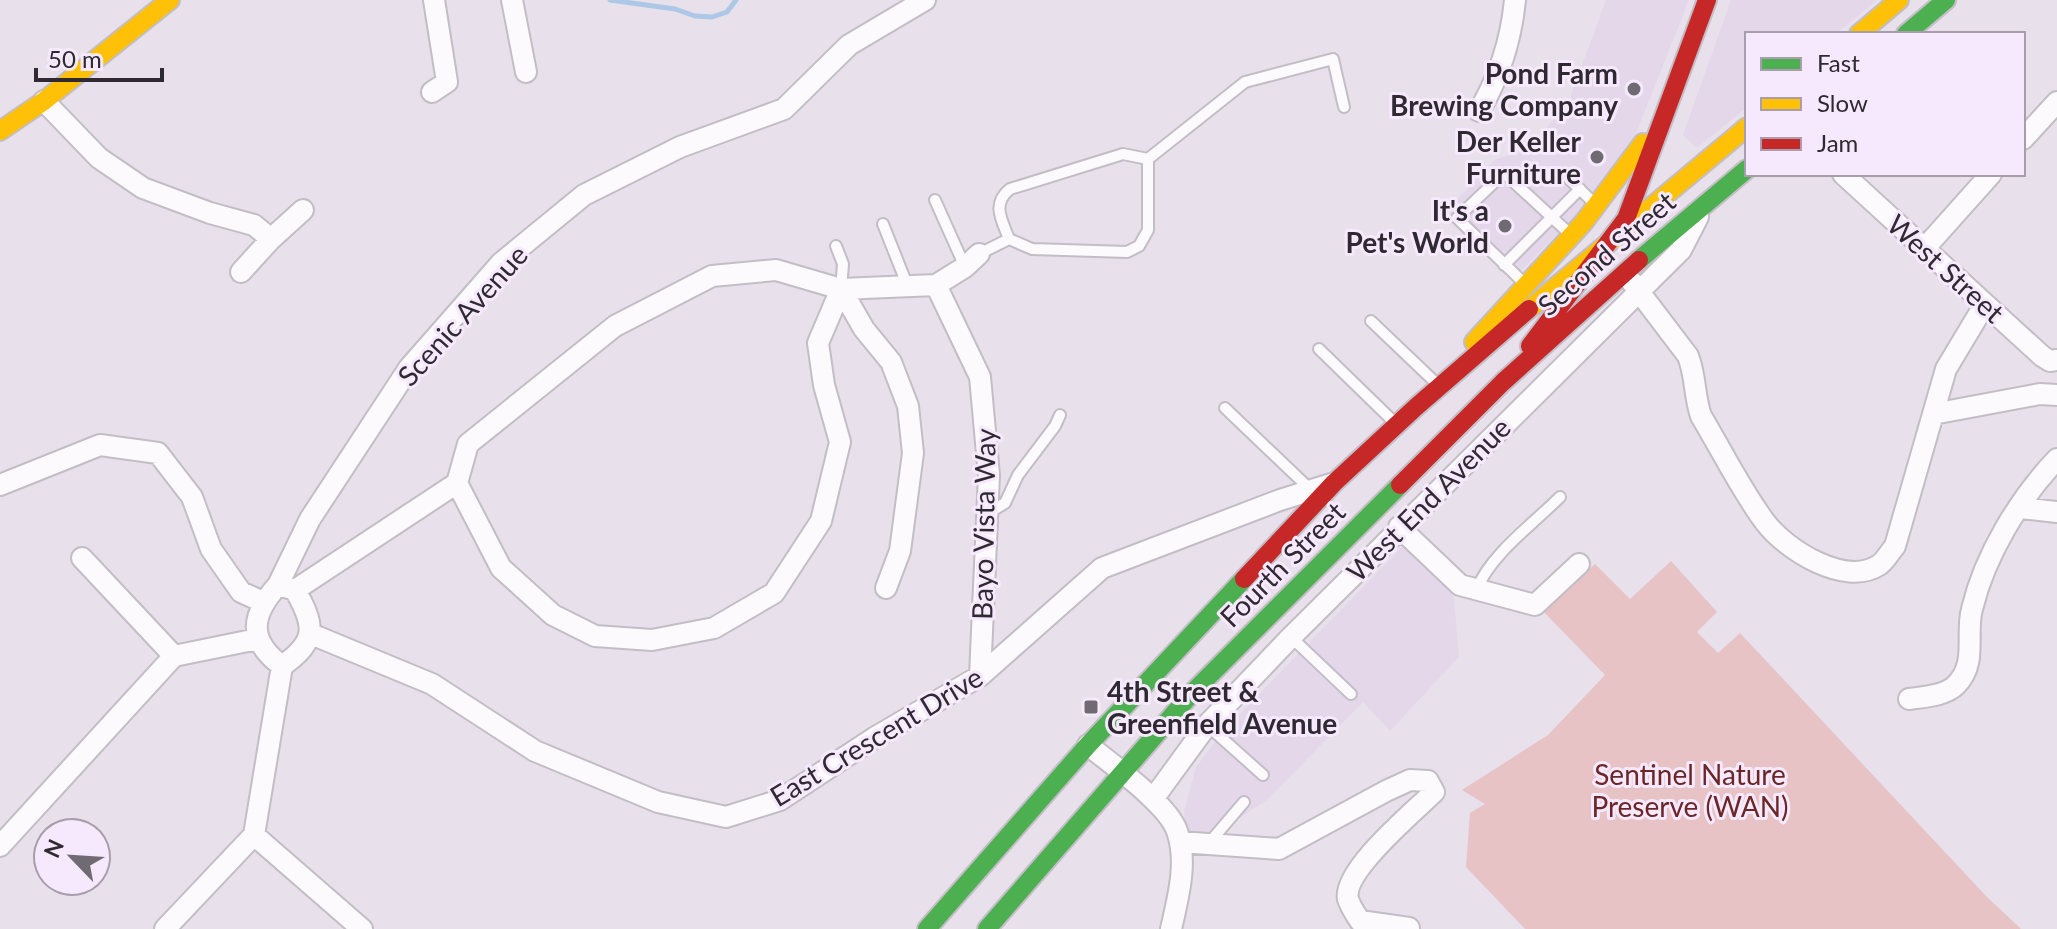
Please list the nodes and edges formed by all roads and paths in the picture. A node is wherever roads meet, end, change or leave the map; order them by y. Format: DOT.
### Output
graph roads {
  1 [pos="170,0"];
  2 [pos="434,0"];
  3 [pos="512,0"];
  4 [pos="925,0"];
  5 [pos="1515,0"];
  6 [pos="1707,0"];
  7 [pos="1899,0"];
  8 [pos="1946,0"];
  9 [pos="1861,32"];
  10 [pos="1908,32"];
  11 [pos="526,72"];
  12 [pos="432,92"];
  13 [pos="44,101"];
  14 [pos="1344,107"];
  15 [pos="1665,109"];
  16 [pos="1479,111"];
  17 [pos="2053,114"];
  18 [pos="1745,129"];
  19 [pos="0,131"];
  20 [pos="2025,137"];
  21 [pos="1148,159"];
  22 [pos="1677,167"];
  23 [pos="1745,171"];
  24 [pos="1563,173"];
  25 [pos="1845,176"];
  26 [pos="1989,176"];
  27 [pos="1580,189"];
  28 [pos="935,200"];
  29 [pos="1706,203"];
  30 [pos="1597,205"];
  31 [pos="303,210"];
  32 [pos="1551,218"];
  33 [pos="883,224"];
  34 [pos="1573,236"];
  35 [pos="1613,237"];
  36 [pos="271,239"];
  37 [pos="1009,239"];
  38 [pos="836,246"];
  39 [pos="1924,249"];
  40 [pos="972,260"];
  41 [pos="1504,265"];
  42 [pos="1630,267"];
  43 [pos="241,272"];
  44 [pos="936,285"];
  45 [pos="1526,286"];
  46 [pos="908,287"];
  47 [pos="841,289"];
  48 [pos="1639,292"];
  49 [pos="1985,304"];
  50 [pos="1371,321"];
  51 [pos="1319,349"];
  52 [pos="2054,360"];
  53 [pos="1503,382"];
  54 [pos="1436,383"];
  55 [pos="2057,395"];
  56 [pos="1416,407"];
  57 [pos="1225,408"];
  58 [pos="1933,414"];
  59 [pos="1060,415"];
  60 [pos="1398,426"];
  61 [pos="2057,459"];
  62 [pos="457,483"];
  63 [pos="1334,483"];
  64 [pos="0,485"];
  65 [pos="1311,490"];
  66 [pos="1560,497"];
  67 [pos="2020,508"];
  68 [pos="2057,512"];
  69 [pos="987,514"];
  70 [pos="1399,527"];
  71 [pos="82,558"];
  72 [pos="1579,564"];
  73 [pos="287,588"];
  74 [pos="886,588"];
  75 [pos="1477,589"];
  76 [pos="263,602"];
  77 [pos="311,634"];
  78 [pos="1291,637"];
  79 [pos="257,639"];
  80 [pos="174,656"];
  81 [pos="282,666"];
  82 [pos="980,676"];
  83 [pos="1351,694"];
  84 [pos="1909,699"];
  85 [pos="1207,725"];
  86 [pos="1088,745"];
  87 [pos="1123,774"];
  88 [pos="1263,775"];
  89 [pos="1153,799"];
  90 [pos="1244,802"];
  91 [pos="254,835"];
  92 [pos="1180,842"];
  93 [pos="1209,843"];
  94 [pos="0,846"];
  95 [pos="1409,928"];
  96 [pos="165,929"];
  97 [pos="362,929"];
  98 [pos="927,929"];
  99 [pos="987,929"];
  100 [pos="1171,929"];
  1 -- 13 [label="main road"];
  2 -- 12 [label="street"];
  3 -- 11 [label="street"];
  4 -- 73 [label="street, Scenic Avenue"];
  5 -- 16 [label="street"];
  6 -- 15 [label="main road, Fourth Street"];
  7 -- 9 [label="main road"];
  8 -- 10 [label="main road"];
  13 -- 19 [label="main road"];
  13 -- 36 [label="street"];
  14 -- 21 [label="lane"];
  15 -- 22 [label="main road"];
  15 -- 30 [label="main road, Fourth Street"];
  15 -- 35 [label="main road, Fourth Street"];
  17 -- 20 [label="street"];
  18 -- 22 [label="main road, Second Street"];
  21 -- 37 [label="lane"];
  21 -- 37 [label="lane"];
  22 -- 35 [label="main road, Second Street"];
  22 -- 42 [label="main road"];
  23 -- 29 [label="main road, Second Street"];
  24 -- 27 [label="lane"];
  25 -- 39 [label="street, West Street"];
  26 -- 39 [label="street"];
  27 -- 30 [label="lane"];
  27 -- 32 [label="lane"];
  28 -- 40 [label="lane"];
  29 -- 42 [label="main road, Second Street"];
  29 -- 48 [label="street, West End Avenue"];
  30 -- 34 [label="main road, Fourth Street"];
  31 -- 36 [label="street"];
  32 -- 34 [label="lane"];
  32 -- 41 [label="lane"];
  32 -- 41 [label="lane"];
  33 -- 46 [label="lane"];
  34 -- 45 [label="main road, Fourth Street"];
  35 -- 53 [label="main road, Fourth Street"];
  35 -- 56 [label="main road, Fourth Street"];
  36 -- 43 [label="street"];
  37 -- 40 [label="lane"];
  38 -- 47 [label="lane"];
  39 -- 49 [label="street, West Street"];
  40 -- 44 [label="street"];
  41 -- 45 [label="lane"];
  42 -- 48 [label="street"];
  42 -- 53 [label="main road, Second Street"];
  44 -- 46 [label="street"];
  44 -- 69 [label="street, Bayo Vista Way"];
  45 -- 54 [label="main road, Fourth Street"];
  46 -- 47 [label="street"];
  47 -- 62 [label="street"];
  47 -- 62 [label="street"];
  47 -- 74 [label="street"];
  48 -- 58 [label="street"];
  48 -- 70 [label="street, West End Avenue"];
  49 -- 52 [label="street, West Street"];
  49 -- 58 [label="street"];
  50 -- 54 [label="lane"];
  51 -- 60 [label="lane"];
  53 -- 87 [label="main road, Fourth Street"];
  54 -- 56 [label="main road, Fourth Street"];
  55 -- 58 [label="street"];
  56 -- 60 [label="main road, Fourth Street"];
  57 -- 65 [label="lane"];
  59 -- 69 [label="lane"];
  60 -- 63 [label="main road, Fourth Street"];
  61 -- 67 [label="street"];
  62 -- 73 [label="street"];
  63 -- 65 [label="street, East Crescent Drive"];
  63 -- 86 [label="main road, Fourth Street"];
  64 -- 76 [label="street"];
  65 -- 82 [label="street, East Crescent Drive"];
  66 -- 75 [label="lane"];
  67 -- 68 [label="street"];
  67 -- 84 [label="street"];
  69 -- 82 [label="street, Bayo Vista Way"];
  70 -- 75 [label="street"];
  70 -- 78 [label="street, West End Avenue"];
  71 -- 80 [label="street"];
  72 -- 75 [label="street"];
  73 -- 76 [label="street"];
  73 -- 77 [label="street"];
  76 -- 79 [label="street"];
  77 -- 81 [label="street"];
  77 -- 82 [label="street, East Crescent Drive"];
  78 -- 83 [label="lane"];
  78 -- 85 [label="street, West End Avenue"];
  79 -- 80 [label="street"];
  79 -- 81 [label="street"];
  80 -- 94 [label="street"];
  81 -- 91 [label="street"];
  85 -- 88 [label="lane"];
  85 -- 89 [label="street, West End Avenue"];
  86 -- 87 [label="street"];
  86 -- 98 [label="main road, Fourth Street"];
  87 -- 89 [label="street"];
  87 -- 99 [label="main road, Fourth Street"];
  89 -- 92 [label="street"];
  90 -- 93 [label="lane"];
  91 -- 96 [label="street"];
  91 -- 97 [label="street"];
  92 -- 93 [label="street"];
  92 -- 100 [label="street"];
  93 -- 95 [label="street"];
}
